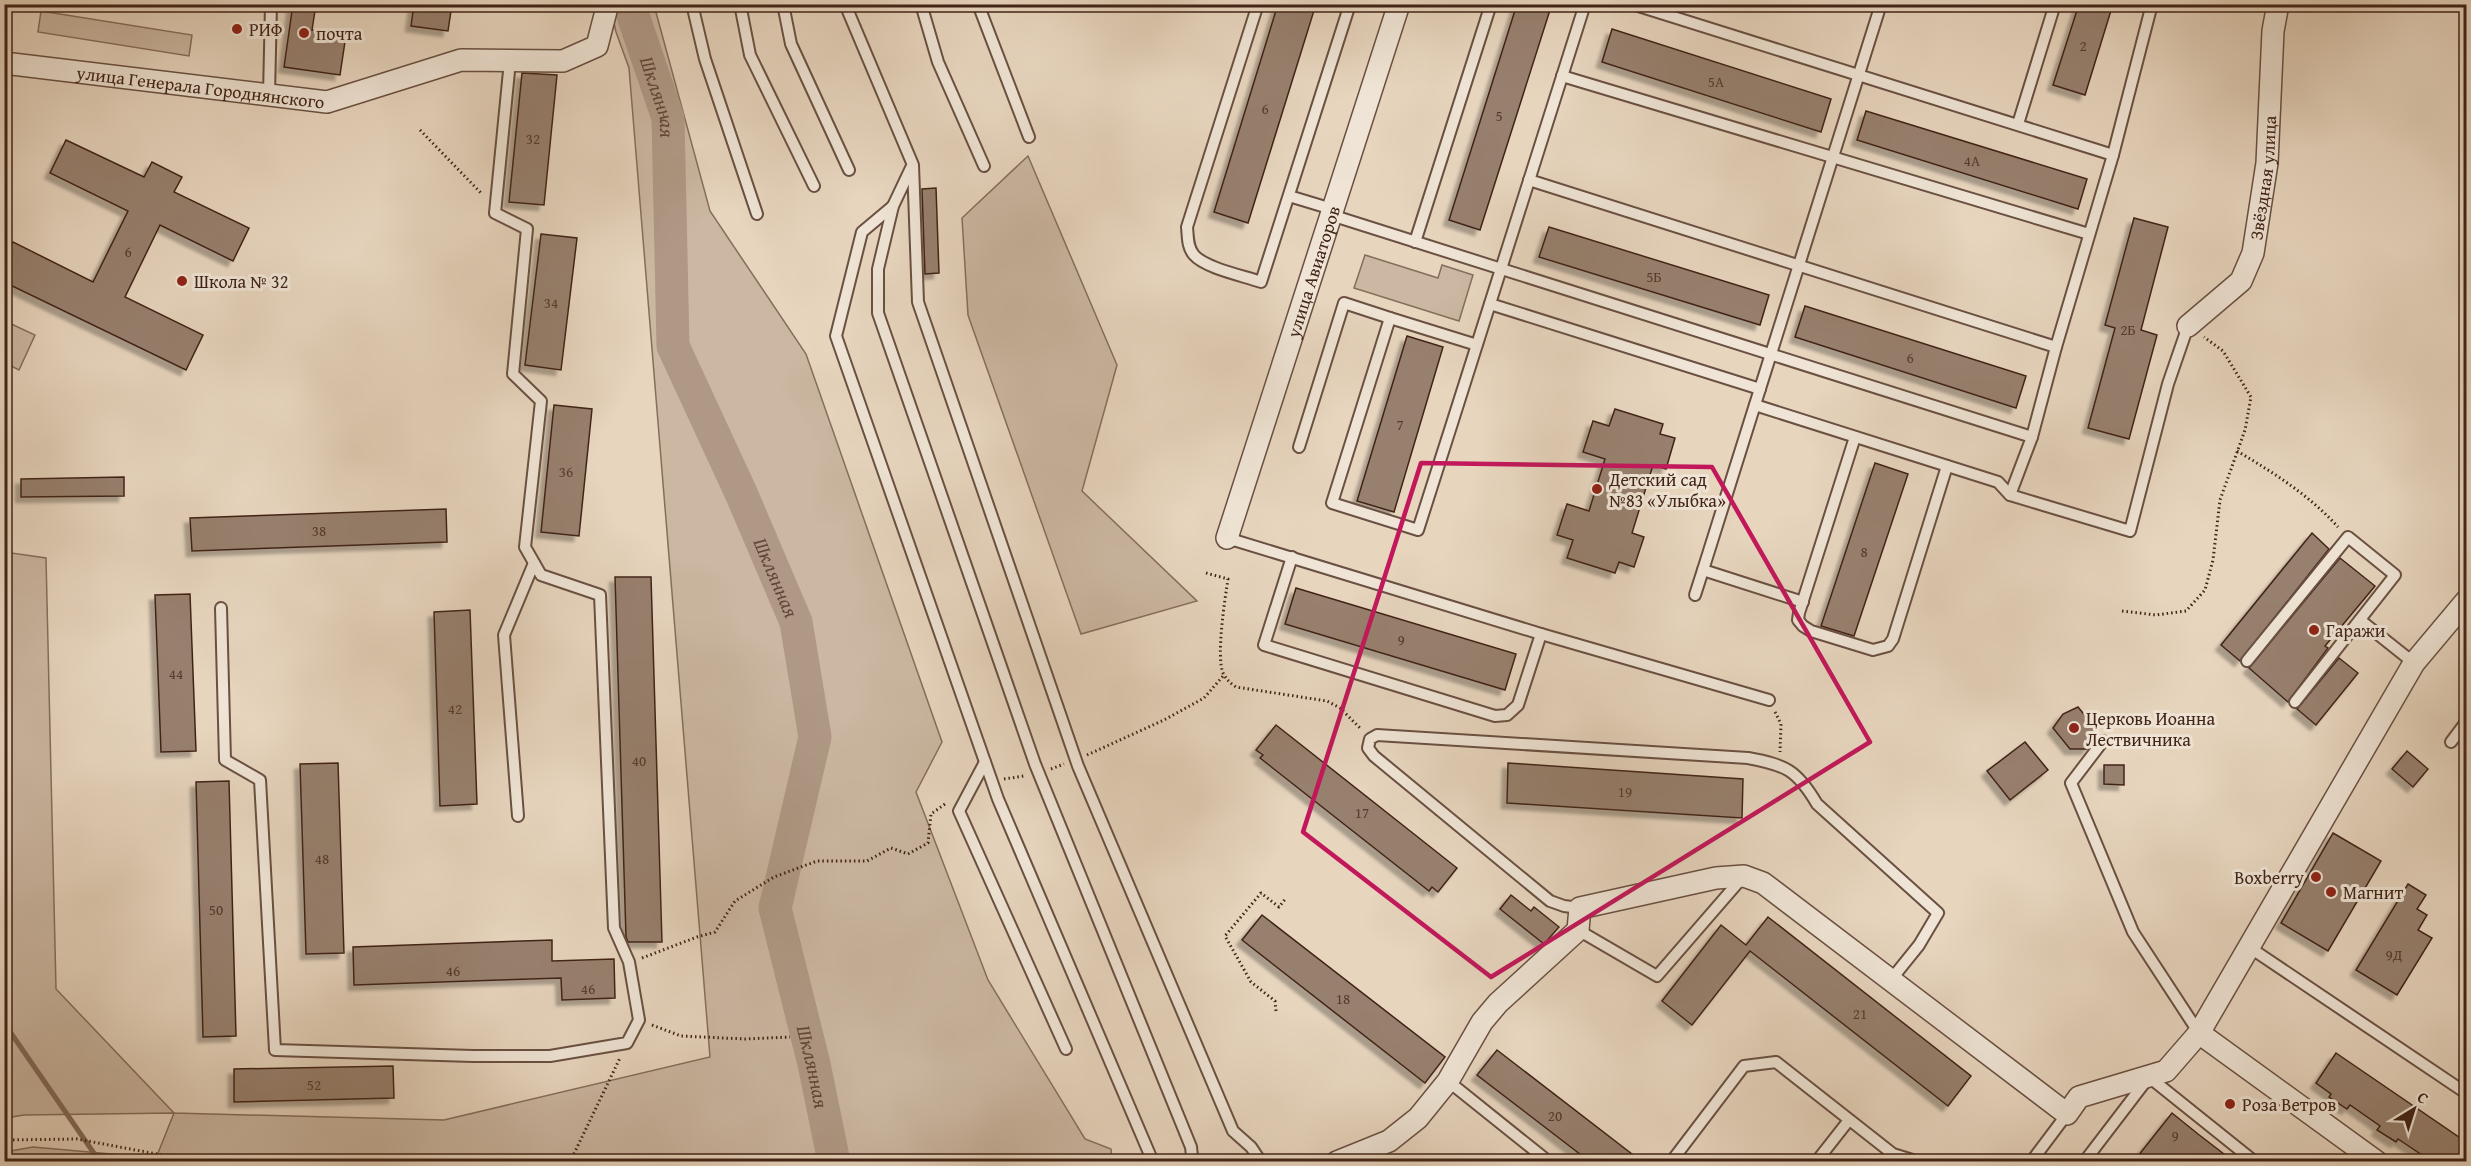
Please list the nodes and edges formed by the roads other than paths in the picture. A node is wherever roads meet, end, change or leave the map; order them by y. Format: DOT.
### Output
graph roads {
  1 [pos="271,4"];
  2 [pos="605,4"];
  3 [pos="692,4"];
  4 [pos="740,4"];
  5 [pos="783,4"];
  6 [pos="845,4"];
  7 [pos="921,4"];
  8 [pos="978,4"];
  9 [pos="1258,4"];
  10 [pos="1350,4"];
  11 [pos="1399,4"];
  12 [pos="1491,4"];
  13 [pos="1585,4"];
  14 [pos="1632,4"];
  15 [pos="1881,4"];
  16 [pos="2055,4"];
  17 [pos="2151,4"];
  18 [pos="2278,4"];
  19 [pos="510,61"];
  20 [pos="4,63"];
  21 [pos="1858,75"];
  22 [pos="1562,76"];
  23 [pos="269,95"];
  24 [pos="2018,124"];
  25 [pos="1029,138"];
  26 [pos="2113,155"];
  27 [pos="1833,157"];
  28 [pos="913,165"];
  29 [pos="984,166"];
  30 [pos="849,170"];
  31 [pos="1529,180"];
  32 [pos="814,186"];
  33 [pos="1289,196"];
  34 [pos="893,206"];
  35 [pos="1332,212"];
  36 [pos="757,214"];
  37 [pos="2090,234"];
  38 [pos="1415,242"];
  39 [pos="1799,266"];
  40 [pos="1501,269"];
  41 [pos="1490,304"];
  42 [pos="1390,318"];
  43 [pos="2188,326"];
  44 [pos="1477,345"];
  45 [pos="2056,347"];
  46 [pos="1771,354"];
  47 [pos="1760,389"];
  48 [pos="1755,405"];
  49 [pos="1855,437"];
  50 [pos="2032,437"];
  51 [pos="1299,447"];
  52 [pos="1947,466"];
  53 [pos="2010,495"];
  54 [pos="1227,538"];
  55 [pos="1292,557"];
  56 [pos="534,562"];
  57 [pos="1703,570"];
  58 [pos="1695,595"];
  59 [pos="2466,601"];
  60 [pos="1803,602"];
  61 [pos="221,608"];
  62 [pos="2360,620"];
  63 [pos="1541,634"];
  64 [pos="2247,662"];
  65 [pos="2414,663"];
  66 [pos="1769,699"];
  67 [pos="2295,702"];
  68 [pos="2466,722"];
  69 [pos="2103,741"];
  70 [pos="2451,742"];
  71 [pos="985,762"];
  72 [pos="518,816"];
  73 [pos="1744,876"];
  74 [pos="1580,908"];
  75 [pos="1578,930"];
  76 [pos="2249,947"];
  77 [pos="1890,981"];
  78 [pos="2199,1033"];
  79 [pos="1066,1048"];
  80 [pos="2149,1077"];
  81 [pos="1448,1082"];
  82 [pos="2466,1093"];
  83 [pos="2067,1114"];
  84 [pos="1849,1120"];
  85 [pos="1152,1161"];
  86 [pos="1189,1161"];
  87 [pos="1261,1161"];
  88 [pos="1337,1161"];
  89 [pos="1549,1161"];
  90 [pos="1671,1161"];
  91 [pos="1816,1161"];
  92 [pos="1919,1161"];
  93 [pos="2031,1161"];
  94 [pos="2084,1161"];
  95 [pos="2255,1161"];
  96 [pos="2378,1161"];
  1 -- 23 [label="lane"];
  2 -- 19 [label="street, улица Генерала Городнянского"];
  3 -- 36 [label="lane"];
  4 -- 32 [label="lane"];
  5 -- 30 [label="lane"];
  6 -- 28 [label="lane"];
  7 -- 29 [label="lane"];
  8 -- 25 [label="lane"];
  9 -- 33 [label="lane"];
  10 -- 33 [label="lane"];
  11 -- 35 [label="street, улица Авиаторов"];
  12 -- 38 [label="lane"];
  13 -- 22 [label="lane"];
  14 -- 21 [label="lane"];
  15 -- 21 [label="lane"];
  16 -- 24 [label="lane"];
  17 -- 26 [label="lane"];
  18 -- 43 [label="street, Звёздная улица"];
  19 -- 23 [label="street, улица Генерала Городнянского"];
  19 -- 56 [label="lane"];
  20 -- 23 [label="street, улица Генерала Городнянского"];
  21 -- 24 [label="lane"];
  21 -- 27 [label="lane"];
  22 -- 27 [label="lane"];
  22 -- 31 [label="lane"];
  24 -- 26 [label="lane"];
  26 -- 37 [label="lane"];
  27 -- 37 [label="lane"];
  27 -- 39 [label="lane"];
  28 -- 34 [label="lane"];
  28 -- 87 [label="lane"];
  31 -- 39 [label="lane"];
  31 -- 40 [label="lane"];
  33 -- 35 [label="lane"];
  34 -- 71 [label="lane"];
  34 -- 86 [label="lane"];
  35 -- 38 [label="lane"];
  35 -- 54 [label="street, улица Авиаторов"];
  37 -- 45 [label="lane"];
  38 -- 40 [label="lane"];
  39 -- 45 [label="lane"];
  39 -- 46 [label="lane"];
  40 -- 41 [label="lane"];
  40 -- 46 [label="lane"];
  41 -- 44 [label="lane"];
  41 -- 47 [label="lane"];
  42 -- 44 [label="lane"];
  42 -- 44 [label="lane"];
  42 -- 51 [label="lane"];
  43 -- 53 [label="lane"];
  45 -- 50 [label="lane"];
  46 -- 47 [label="lane"];
  46 -- 50 [label="lane"];
  47 -- 48 [label="lane"];
  48 -- 49 [label="lane"];
  48 -- 57 [label="lane"];
  49 -- 52 [label="lane"];
  49 -- 60 [label="lane"];
  50 -- 53 [label="lane"];
  52 -- 53 [label="lane"];
  52 -- 60 [label="lane"];
  54 -- 55 [label="lane"];
  55 -- 63 [label="lane"];
  55 -- 63 [label="lane"];
  56 -- 61 [label="lane"];
  56 -- 72 [label="lane"];
  57 -- 58 [label="lane"];
  57 -- 60 [label="lane"];
  59 -- 65 [label="street"];
  62 -- 64 [label="lane"];
  62 -- 65 [label="lane"];
  62 -- 67 [label="lane"];
  63 -- 66 [label="lane"];
  65 -- 76 [label="street"];
  68 -- 70 [label="lane"];
  69 -- 78 [label="lane"];
  71 -- 79 [label="lane"];
  71 -- 85 [label="lane"];
  73 -- 74 [label="street"];
  73 -- 75 [label="lane"];
  73 -- 77 [label="street"];
  74 -- 75 [label="street"];
  74 -- 77 [label="lane"];
  75 -- 81 [label="street"];
  76 -- 78 [label="street"];
  76 -- 82 [label="lane"];
  77 -- 83 [label="street"];
  78 -- 80 [label="street"];
  78 -- 96 [label="street"];
  80 -- 83 [label="street"];
  80 -- 94 [label="lane"];
  80 -- 95 [label="lane"];
  81 -- 88 [label="street"];
  81 -- 89 [label="lane"];
  83 -- 93 [label="lane"];
  84 -- 90 [label="lane"];
  84 -- 91 [label="lane"];
  84 -- 92 [label="lane"];
}
